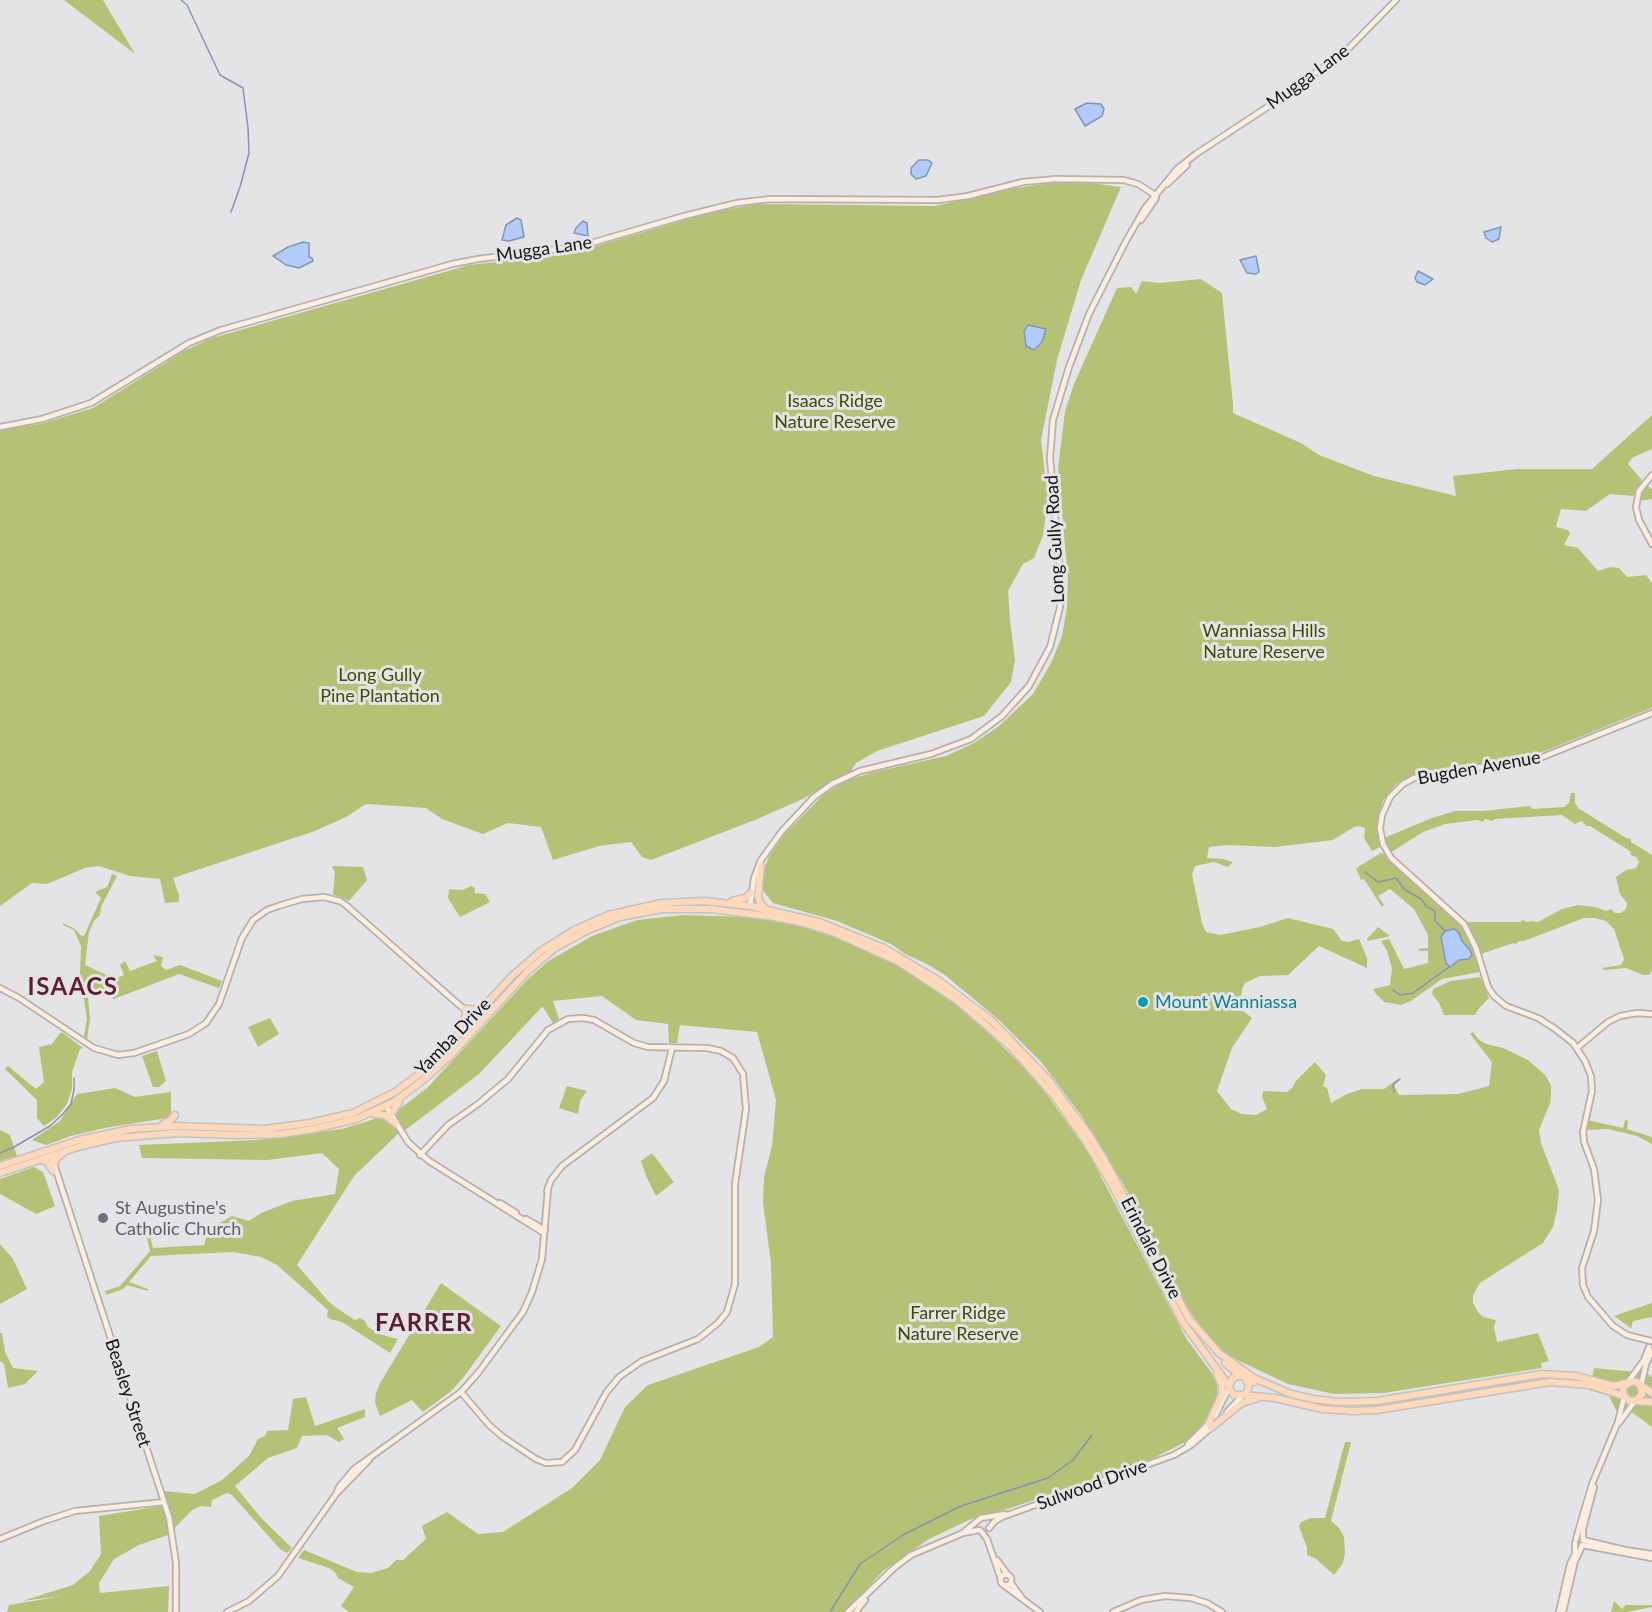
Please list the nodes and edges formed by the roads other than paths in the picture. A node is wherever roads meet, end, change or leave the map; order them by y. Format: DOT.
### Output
graph roads {
  1 [pos="1396,0"];
  2 [pos="1212,144"];
  3 [pos="1161,188"];
  4 [pos="1146,190"];
  5 [pos="1155,197"];
  6 [pos="1145,208"];
  7 [pos="1119,257"];
  8 [pos="0,427"];
  9 [pos="1652,475"];
  10 [pos="1652,544"];
  11 [pos="1652,713"];
  12 [pos="766,853"];
  13 [pos="761,866"];
  14 [pos="751,893"];
  15 [pos="717,902"];
  16 [pos="676,906"];
  17 [pos="765,908"];
  18 [pos="749,909"];
  19 [pos="0,988"];
  20 [pos="493,1008"];
  21 [pos="480,1010"];
  22 [pos="465,1011"];
  23 [pos="1652,1014"];
  24 [pos="473,1018"];
  25 [pos="474,1030"];
  26 [pos="453,1041"];
  27 [pos="672,1048"];
  28 [pos="1577,1048"];
  29 [pos="395,1092"];
  30 [pos="405,1095"];
  31 [pos="387,1106"];
  32 [pos="371,1113"];
  33 [pos="392,1113"];
  34 [pos="354,1115"];
  35 [pos="395,1123"];
  36 [pos="154,1127"];
  37 [pos="188,1127"];
  38 [pos="176,1129"];
  39 [pos="70,1149"];
  40 [pos="49,1153"];
  41 [pos="420,1155"];
  42 [pos="39,1160"];
  43 [pos="0,1166"];
  44 [pos="53,1167"];
  45 [pos="0,1173"];
  46 [pos="543,1231"];
  47 [pos="1175,1303"];
  48 [pos="1195,1328"];
  49 [pos="1651,1346"];
  50 [pos="1209,1359"];
  51 [pos="1243,1377"];
  52 [pos="1627,1383"];
  53 [pos="1229,1387"];
  54 [pos="1641,1387"];
  55 [pos="461,1392"];
  56 [pos="1652,1393"];
  57 [pos="1243,1395"];
  58 [pos="1624,1397"];
  59 [pos="1286,1401"];
  60 [pos="1377,1401"];
  61 [pos="1636,1401"];
  62 [pos="1652,1402"];
  63 [pos="1210,1426"];
  64 [pos="1598,1473"];
  65 [pos="164,1502"];
  66 [pos="1012,1513"];
  67 [pos="985,1518"];
  68 [pos="977,1522"];
  69 [pos="989,1527"];
  70 [pos="980,1530"];
  71 [pos="963,1533"];
  72 [pos="0,1539"];
  73 [pos="1576,1541"];
  74 [pos="1583,1543"];
  75 [pos="1652,1556"];
  76 [pos="1008,1575"];
  77 [pos="1001,1578"];
  78 [pos="1011,1583"];
  79 [pos="1005,1586"];
  80 [pos="867,1595"];
  81 [pos="1023,1600"];
  82 [pos="176,1612"];
  83 [pos="227,1612"];
  84 [pos="848,1612"];
  85 [pos="856,1612"];
  86 [pos="1040,1612"];
  87 [pos="1113,1612"];
  88 [pos="1222,1612"];
  89 [pos="1561,1612"];
  1 -- 2 [label="street, Mugga Lane"];
  2 -- 3 [label="street, Mugga Lane"];
  2 -- 5 [label="street, Mugga Lane"];
  3 -- 4 [label="street"];
  3 -- 5 [label="street, Mugga Lane"];
  4 -- 5 [label="street, Mugga Lane"];
  4 -- 6 [label="street"];
  4 -- 8 [label="street, Mugga Lane"];
  5 -- 6 [label="street, Long Gully Road"];
  5 -- 7 [label="street, Long Gully Road"];
  6 -- 7 [label="street, Long Gully Road"];
  7 -- 12 [label="street, Long Gully Road"];
  9 -- 10 [label="street"];
  11 -- 28 [label="street, Bugden Avenue"];
  12 -- 13 [label="street, Long Gully Road"];
  12 -- 14 [label="street, Long Gully Road"];
  13 -- 17 [label="main road"];
  13 -- 18 [label="street, Long Gully Road"];
  14 -- 15 [label="main road"];
  14 -- 18 [label="street, Long Gully Road"];
  15 -- 16 [label="main road, Yamba Drive"];
  15 -- 18 [label="main road, Yamba Drive"];
  16 -- 18 [label="main road, Yamba Drive"];
  16 -- 20 [label="main road, Yamba Drive"];
  16 -- 21 [label="main road, Yamba Drive"];
  17 -- 18 [label="main road, Erindale Drive"];
  17 -- 47 [label="main road, Erindale Drive"];
  18 -- 47 [label="main road, Erindale Drive"];
  19 -- 22 [label="street"];
  20 -- 24 [label="main road"];
  20 -- 25 [label="main road, Yamba Drive"];
  21 -- 22 [label="main road"];
  21 -- 24 [label="main road, Yamba Drive"];
  22 -- 24 [label="street"];
  22 -- 26 [label="main road"];
  23 -- 28 [label="street"];
  24 -- 25 [label="main road"];
  24 -- 26 [label="main road, Yamba Drive"];
  25 -- 30 [label="main road, Yamba Drive"];
  26 -- 29 [label="main road, Yamba Drive"];
  27 -- 41 [label="street"];
  27 -- 46 [label="street"];
  27 -- 55 [label="street"];
  28 -- 49 [label="street, Bugden Avenue"];
  29 -- 31 [label="main road"];
  29 -- 34 [label="main road, Yamba Drive"];
  30 -- 31 [label="main road, Yamba Drive"];
  30 -- 33 [label="main road"];
  31 -- 32 [label="main road, Yamba Drive"];
  31 -- 33 [label="street"];
  31 -- 34 [label="main road"];
  31 -- 35 [label="street"];
  32 -- 34 [label="main road, Yamba Drive"];
  32 -- 35 [label="main road"];
  33 -- 35 [label="street"];
  34 -- 37 [label="main road, Yamba Drive"];
  34 -- 38 [label="main road, Yamba Drive"];
  35 -- 41 [label="street"];
  36 -- 37 [label="main road"];
  36 -- 38 [label="main road, Yamba Drive"];
  36 -- 40 [label="main road, Yamba Drive"];
  37 -- 38 [label="main road, Yamba Drive"];
  38 -- 39 [label="main road, Yamba Drive"];
  39 -- 40 [label="main road, Yamba Drive"];
  39 -- 44 [label="main road"];
  40 -- 42 [label="main road, Yamba Drive"];
  40 -- 43 [label="main road, Yamba Drive"];
  40 -- 44 [label="street, Beasley Street"];
  41 -- 46 [label="street"];
  42 -- 44 [label="main road"];
  42 -- 45 [label="main road, Yamba Drive"];
  44 -- 65 [label="street, Beasley Street"];
  46 -- 55 [label="street"];
  47 -- 48 [label="main road, Erindale Drive"];
  47 -- 50 [label="main road, Erindale Drive"];
  48 -- 51 [label="main road"];
  48 -- 60 [label="main road, Erindale Drive"];
  49 -- 52 [label="street"];
  49 -- 54 [label="street"];
  50 -- 53 [label="main road, Erindale Drive"];
  50 -- 63 [label="main road"];
  51 -- 53 [label="main road"];
  51 -- 57 [label="main road"];
  51 -- 60 [label="main road"];
  52 -- 54 [label="main road"];
  52 -- 58 [label="main road"];
  52 -- 60 [label="main road, Erindale Drive"];
  53 -- 57 [label="main road"];
  53 -- 63 [label="street, Sulwood Drive"];
  54 -- 56 [label="main road"];
  54 -- 61 [label="main road"];
  55 -- 83 [label="street"];
  57 -- 59 [label="main road"];
  57 -- 63 [label="street, Sulwood Drive"];
  58 -- 59 [label="main road"];
  58 -- 61 [label="main road"];
  58 -- 64 [label="street"];
  59 -- 63 [label="main road"];
  61 -- 62 [label="main road"];
  61 -- 64 [label="street"];
  63 -- 66 [label="street, Sulwood Drive"];
  64 -- 73 [label="street"];
  64 -- 74 [label="street"];
  65 -- 72 [label="street"];
  65 -- 82 [label="street, Beasley Street"];
  66 -- 67 [label="street, Sulwood Drive"];
  66 -- 69 [label="street, Sulwood Drive"];
  67 -- 68 [label="street, Sulwood Drive"];
  67 -- 69 [label="street"];
  68 -- 70 [label="street"];
  68 -- 71 [label="street, Sulwood Drive"];
  69 -- 70 [label="street, Sulwood Drive"];
  69 -- 76 [label="street"];
  70 -- 71 [label="street, Sulwood Drive"];
  70 -- 77 [label="street"];
  71 -- 80 [label="street, Sulwood Drive"];
  73 -- 74 [label="street"];
  73 -- 89 [label="street"];
  74 -- 75 [label="street"];
  74 -- 89 [label="street"];
  76 -- 77 [label="street"];
  76 -- 78 [label="street"];
  77 -- 79 [label="street"];
  78 -- 79 [label="street"];
  78 -- 81 [label="street"];
  79 -- 81 [label="street"];
  80 -- 84 [label="street, Sulwood Drive"];
  80 -- 85 [label="street, Sulwood Drive"];
  81 -- 86 [label="street"];
  87 -- 88 [label="street"];
}
